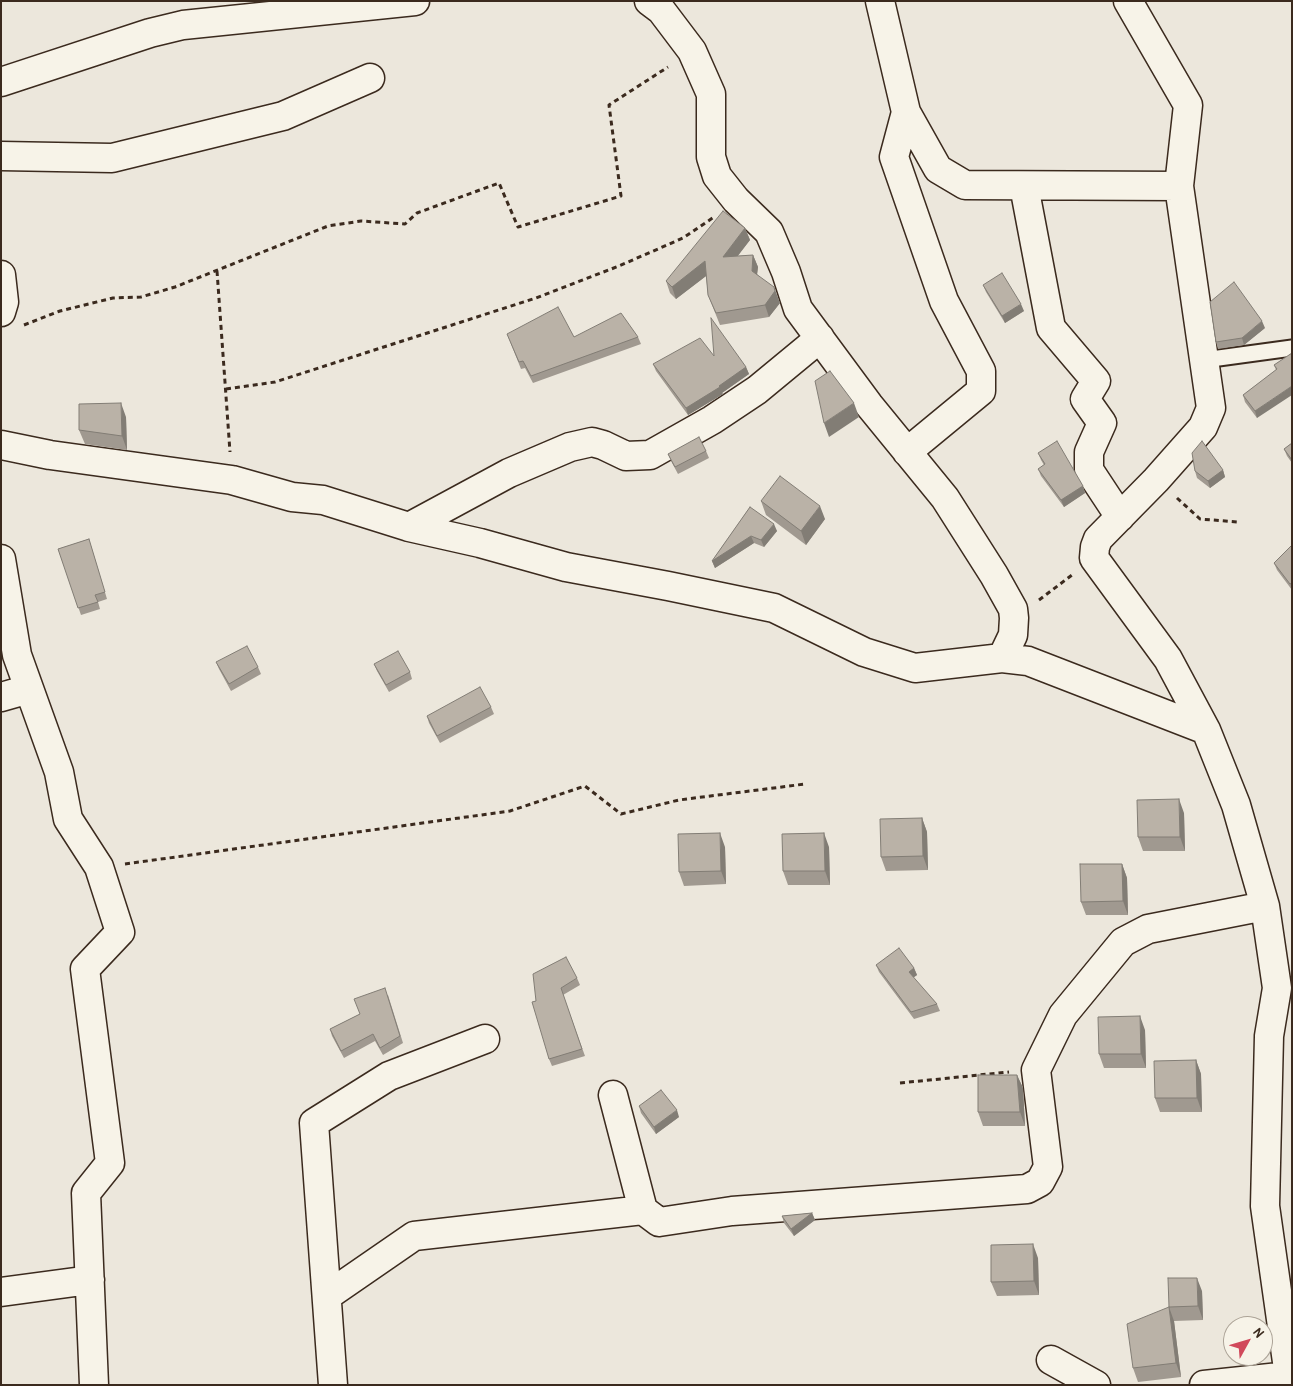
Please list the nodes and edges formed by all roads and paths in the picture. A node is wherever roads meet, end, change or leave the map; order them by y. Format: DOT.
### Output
graph roads {
  1 [pos="415,1"];
  2 [pos="649,1"];
  3 [pos="880,1"];
  4 [pos="1128,1"];
  5 [pos="692,52"];
  6 [pos="370,78"];
  7 [pos="1,82"];
  8 [pos="906,112"];
  9 [pos="1,156"];
  10 [pos="1024,186"];
  11 [pos="1179,186"];
  12 [pos="736,200"];
  13 [pos="217,270"];
  14 [pos="1,275"];
  15 [pos="6,310"];
  16 [pos="820,338"];
  17 [pos="1292,348"];
  18 [pos="1204,360"];
  19 [pos="226,389"];
  20 [pos="1,445"];
  21 [pos="907,452"];
  22 [pos="232,480"];
  23 [pos="1156,480"];
  24 [pos="1120,517"];
  25 [pos="1236,522"];
  26 [pos="409,527"];
  27 [pos="1094,558"];
  28 [pos="1,559"];
  29 [pos="1014,618"];
  30 [pos="1002,658"];
  31 [pos="29,689"];
  32 [pos="1,697"];
  33 [pos="1206,730"];
  34 [pos="805,784"];
  35 [pos="99,867"];
  36 [pos="1265,906"];
  37 [pos="486,1039"];
  38 [pos="1036,1070"];
  39 [pos="900,1083"];
  40 [pos="613,1096"];
  41 [pos="643,1210"];
  42 [pos="90,1280"];
  43 [pos="1,1292"];
  44 [pos="327,1296"];
  45 [pos="1051,1360"];
  46 [pos="1291,1380"];
  47 [pos="1247,1383"];
  48 [pos="94,1385"];
  49 [pos="333,1385"];
  50 [pos="1096,1385"];
  51 [pos="1204,1385"];
  1 -- 7 [label="street"];
  2 -- 5 [label="street"];
  3 -- 8 [label="street"];
  4 -- 11 [label="street"];
  5 -- 12 [label="street"];
  5 -- 13 [label="path"];
  6 -- 9 [label="street"];
  8 -- 10 [label="street"];
  8 -- 21 [label="street"];
  10 -- 11 [label="street"];
  10 -- 24 [label="street"];
  11 -- 18 [label="street"];
  12 -- 16 [label="street"];
  12 -- 19 [label="path"];
  13 -- 15 [label="path"];
  13 -- 19 [label="path"];
  14 -- 15 [label="street"];
  16 -- 21 [label="street"];
  16 -- 26 [label="street"];
  17 -- 18 [label="lane"];
  18 -- 23 [label="street"];
  19 -- 22 [label="path"];
  20 -- 22 [label="street"];
  21 -- 29 [label="street"];
  22 -- 26 [label="street"];
  23 -- 24 [label="street"];
  23 -- 25 [label="path"];
  24 -- 27 [label="street"];
  26 -- 30 [label="street"];
  27 -- 29 [label="path"];
  27 -- 33 [label="street"];
  28 -- 31 [label="street"];
  29 -- 30 [label="street"];
  30 -- 33 [label="street"];
  31 -- 32 [label="street"];
  31 -- 35 [label="street"];
  33 -- 36 [label="street"];
  34 -- 35 [label="path"];
  35 -- 42 [label="street"];
  36 -- 38 [label="street"];
  36 -- 46 [label="street"];
  37 -- 44 [label="street"];
  38 -- 39 [label="path"];
  38 -- 41 [label="street"];
  40 -- 41 [label="street"];
  41 -- 44 [label="street"];
  42 -- 43 [label="street"];
  42 -- 48 [label="street"];
  44 -- 49 [label="street"];
  45 -- 50 [label="street"];
  46 -- 47 [label="street"];
  47 -- 51 [label="street"];
}
